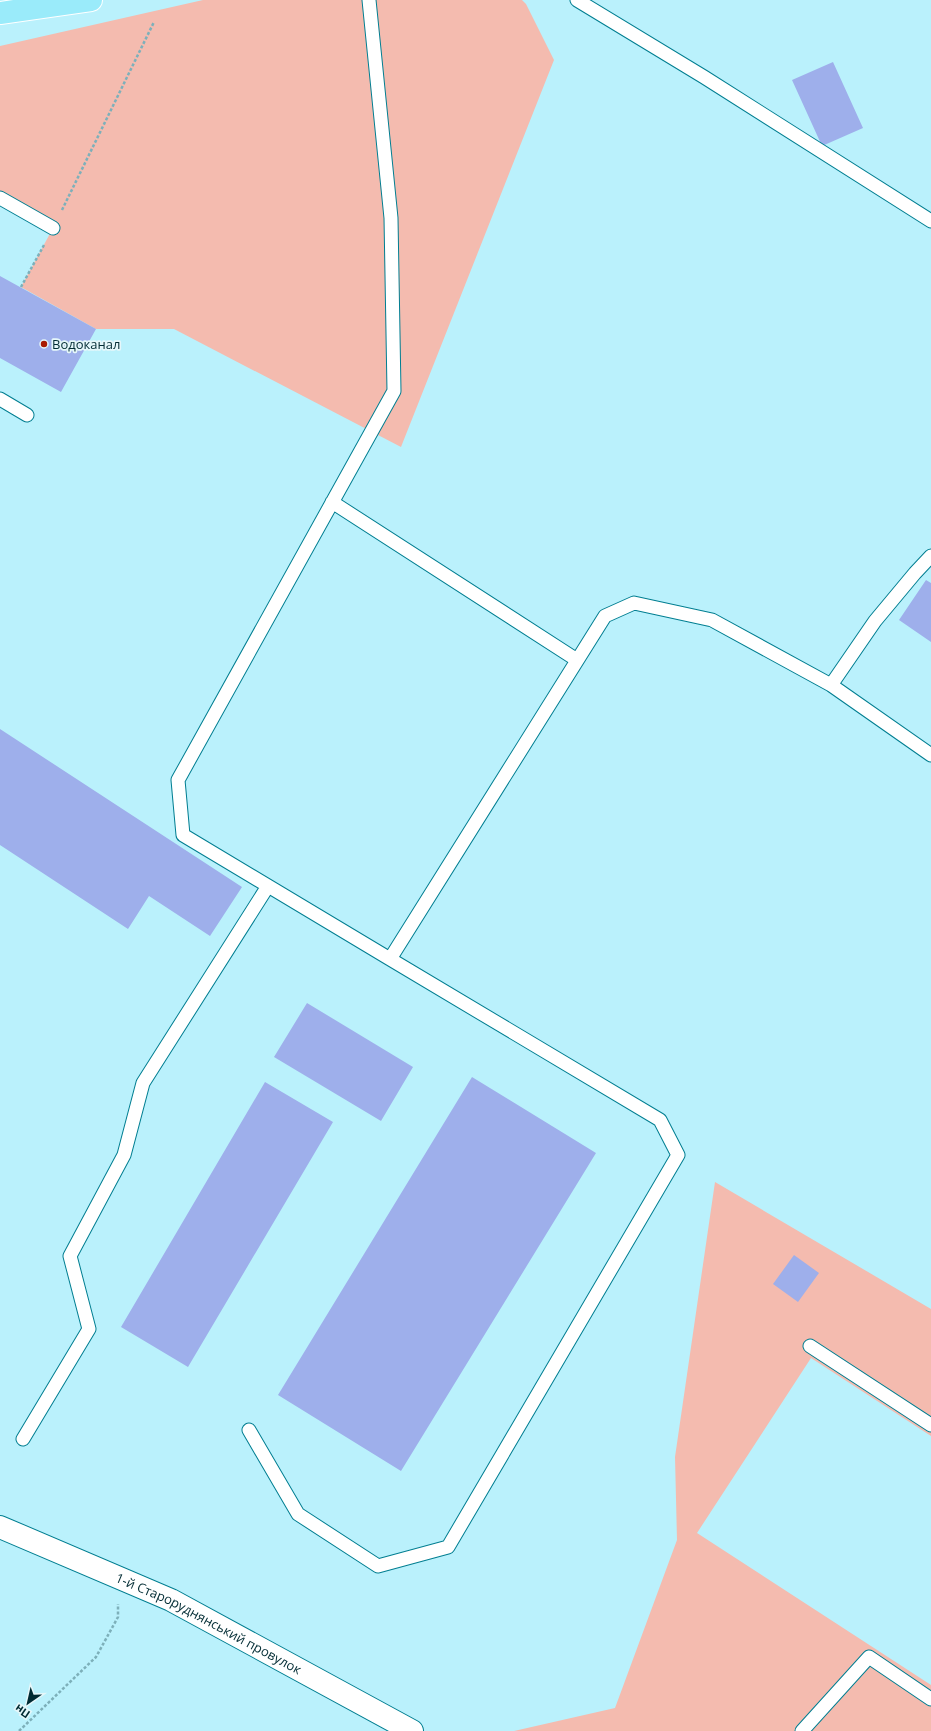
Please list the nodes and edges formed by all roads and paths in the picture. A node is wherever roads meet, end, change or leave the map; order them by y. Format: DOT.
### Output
graph roads {
  1 [pos="91,0"];
  2 [pos="369,0"];
  3 [pos="577,0"];
  4 [pos="0,13"];
  5 [pos="154,22"];
  6 [pos="0,198"];
  7 [pos="931,221"];
  8 [pos="53,228"];
  9 [pos="21,287"];
  10 [pos="0,399"];
  11 [pos="27,415"];
  12 [pos="332,502"];
  13 [pos="931,556"];
  14 [pos="577,660"];
  15 [pos="831,685"];
  16 [pos="931,755"];
  17 [pos="268,886"];
  18 [pos="390,959"];
  19 [pos="810,1346"];
  20 [pos="931,1425"];
  21 [pos="249,1430"];
  22 [pos="23,1439"];
  23 [pos="0,1527"];
  24 [pos="119,1578"];
  25 [pos="931,1699"];
  26 [pos="19,1731"];
  27 [pos="412,1731"];
  28 [pos="802,1731"];
  1 -- 4 [label="main road"];
  2 -- 12 [label="lane"];
  3 -- 7 [label="lane"];
  5 -- 8 [label="path"];
  6 -- 8 [label="lane"];
  8 -- 9 [label="path"];
  10 -- 11 [label="lane"];
  12 -- 14 [label="lane"];
  12 -- 17 [label="lane"];
  13 -- 15 [label="lane"];
  14 -- 15 [label="lane"];
  14 -- 18 [label="lane"];
  15 -- 16 [label="lane"];
  17 -- 18 [label="lane"];
  17 -- 22 [label="lane"];
  18 -- 21 [label="lane"];
  19 -- 20 [label="lane"];
  23 -- 24 [label="street, 1-й Староруднянський провулок"];
  24 -- 26 [label="path"];
  24 -- 27 [label="street, 1-й Староруднянський провулок"];
  25 -- 28 [label="lane"];
}
